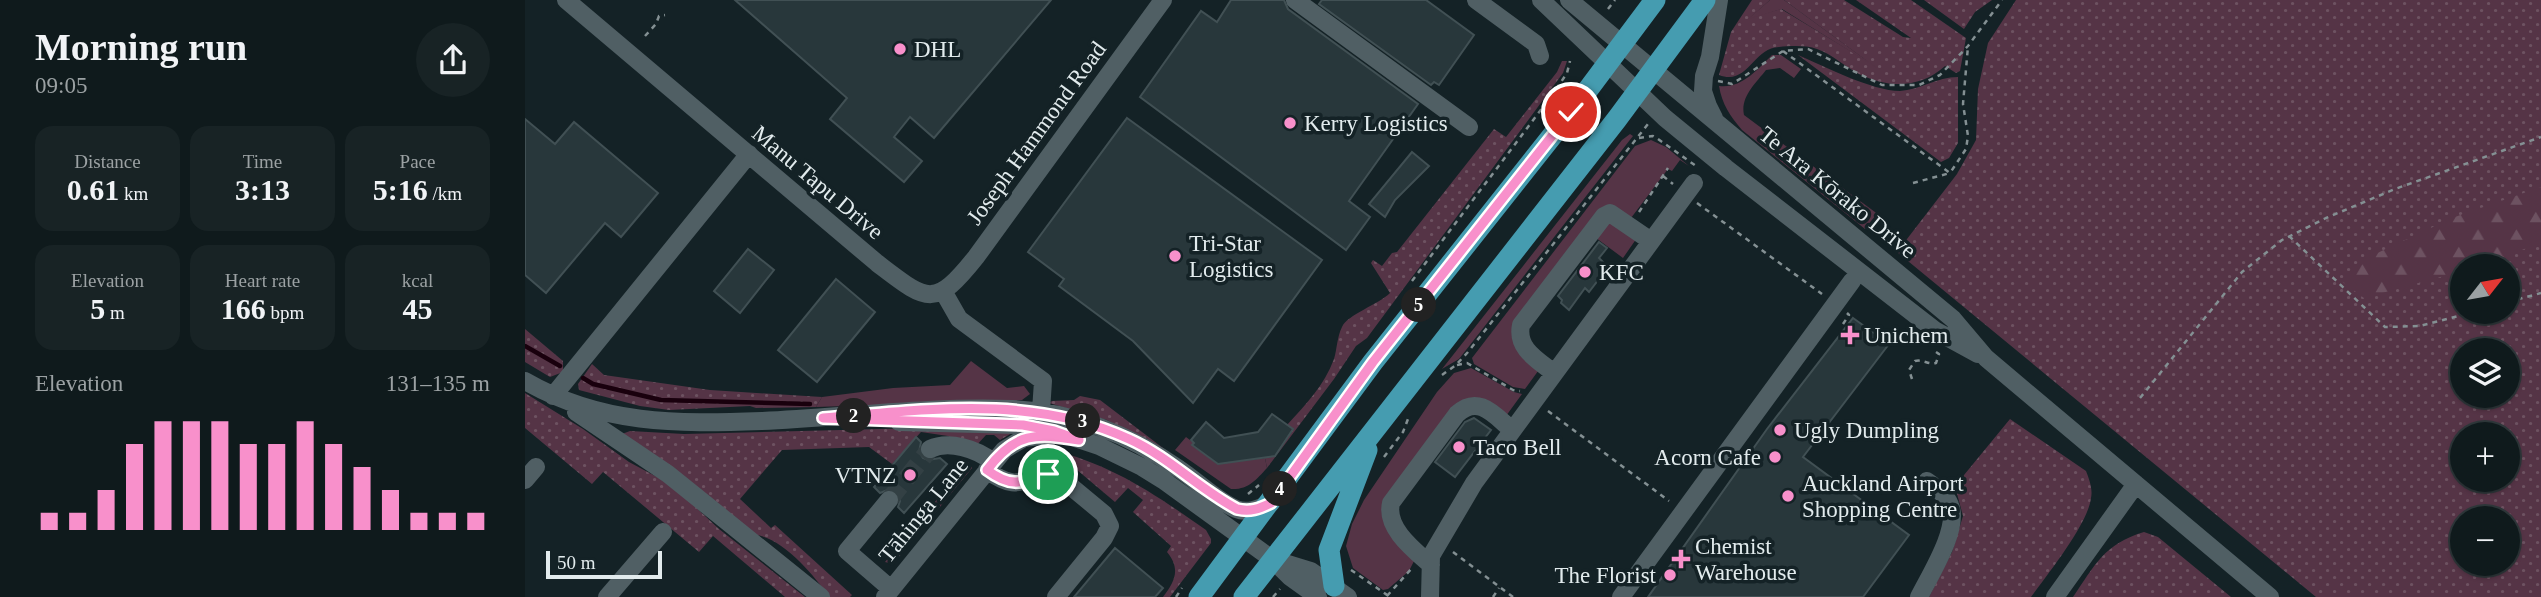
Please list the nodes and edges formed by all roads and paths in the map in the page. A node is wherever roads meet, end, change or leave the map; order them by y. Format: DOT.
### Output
graph roads {
  1 [pos="566,0"];
  2 [pos="1164,0"];
  3 [pos="1295,0"];
  4 [pos="1476,0"];
  5 [pos="1541,0"];
  6 [pos="1569,0"];
  7 [pos="1615,0"];
  8 [pos="1655,0"];
  9 [pos="1705,0"];
  10 [pos="1719,0"];
  11 [pos="2002,0"];
  12 [pos="1608,9"];
  13 [pos="665,15"];
  14 [pos="645,36"];
  15 [pos="1622,44"];
  16 [pos="1968,46"];
  17 [pos="1783,51"];
  18 [pos="1540,56"];
  19 [pos="1570,61"];
  20 [pos="1608,64"];
  21 [pos="1653,68"];
  22 [pos="1717,80"];
  23 [pos="1555,91"];
  24 [pos="1637,91"];
  25 [pos="1469,127"];
  26 [pos="1720,127"];
  27 [pos="1640,135"];
  28 [pos="2541,137"];
  29 [pos="749,154"];
  30 [pos="1950,173"];
  31 [pos="1663,177"];
  32 [pos="1913,183"];
  33 [pos="1689,189"];
  34 [pos="2289,236"];
  35 [pos="1651,241"];
  36 [pos="1852,281"];
  37 [pos="943,291"];
  38 [pos="2541,293"];
  39 [pos="2520,299"];
  40 [pos="1836,303"];
  41 [pos="2450,318"];
  42 [pos="1986,358"];
  43 [pos="1456,365"];
  44 [pos="1554,373"];
  45 [pos="1437,379"];
  46 [pos="525,381"];
  47 [pos="553,396"];
  48 [pos="2140,398"];
  49 [pos="1534,400"];
  50 [pos="1041,411"];
  51 [pos="823,418"];
  52 [pos="1375,429"];
  53 [pos="1512,430"];
  54 [pos="1079,440"];
  55 [pos="930,449"];
  56 [pos="990,466"];
  57 [pos="1927,481"];
  58 [pos="2136,484"];
  59 [pos="888,499"];
  60 [pos="1271,503"];
  61 [pos="1683,511"];
  62 [pos="663,532"];
  63 [pos="1243,538"];
  64 [pos="1439,542"];
  65 [pos="1272,559"];
  66 [pos="1431,565"];
  67 [pos="1350,569"];
  68 [pos="1500,587"];
  69 [pos="888,593"];
  70 [pos="1333,593"];
  71 [pos="607,597"];
  72 [pos="821,597"];
  73 [pos="1056,597"];
  74 [pos="1199,597"];
  75 [pos="1244,597"];
  76 [pos="1389,597"];
  77 [pos="1430,597"];
  78 [pos="1493,597"];
  79 [pos="1513,597"];
  80 [pos="1621,597"];
  81 [pos="1919,597"];
  82 [pos="2055,597"];
  83 [pos="2270,597"];
  1 -- 29 [label="street, Manu Tapu Drive"];
  2 -- 37 [label="street, Joseph Hammond Road"];
  3 -- 25 [label="street"];
  4 -- 18 [label="street"];
  5 -- 20 [label="street"];
  6 -- 15 [label="street"];
  7 -- 12 [label="path"];
  8 -- 15 [label="main road"];
  9 -- 21 [label="main road"];
  10 -- 26 [label="street"];
  11 -- 16 [label="path"];
  13 -- 14 [label="path"];
  15 -- 20 [label="main road"];
  15 -- 21 [label="street, Te Ara Kōrako Drive"];
  16 -- 17 [label="path"];
  16 -- 30 [label="path"];
  17 -- 22 [label="path"];
  17 -- 30 [label="path"];
  19 -- 23 [label="path"];
  20 -- 24 [label="street, Te Ara Kōrako Drive"];
  20 -- 60 [label="main road"];
  21 -- 24 [label="main road"];
  21 -- 26 [label="street, Te Ara Kōrako Drive"];
  24 -- 42 [label="street, Te Ara Kōrako Drive"];
  24 -- 52 [label="main road"];
  26 -- 42 [label="street, Te Ara Kōrako Drive"];
  27 -- 43 [label="path"];
  28 -- 34 [label="path"];
  29 -- 37 [label="street, Manu Tapu Drive"];
  29 -- 47 [label="street"];
  30 -- 32 [label="path"];
  31 -- 33 [label="path"];
  33 -- 35 [label="street"];
  33 -- 40 [label="path"];
  34 -- 41 [label="path"];
  34 -- 48 [label="path"];
  35 -- 44 [label="street"];
  35 -- 44 [label="street"];
  36 -- 40 [label="street"];
  37 -- 50 [label="street"];
  38 -- 39 [label="path"];
  40 -- 61 [label="street"];
  42 -- 58 [label="street, Te Ara Kōrako Drive"];
  43 -- 45 [label="path"];
  43 -- 49 [label="path"];
  44 -- 49 [label="street"];
  46 -- 47 [label="street"];
  47 -- 51 [label="street"];
  47 -- 72 [label="street"];
  49 -- 53 [label="street"];
  49 -- 61 [label="path"];
  50 -- 51 [label="street"];
  50 -- 60 [label="street"];
  51 -- 54 [label="street"];
  52 -- 65 [label="main road"];
  52 -- 70 [label="main road"];
  53 -- 64 [label="street"];
  53 -- 66 [label="street"];
  54 -- 56 [label="street, Tāhinga Lane"];
  54 -- 63 [label="street"];
  55 -- 56 [label="street"];
  56 -- 69 [label="street, Tāhinga Lane"];
  56 -- 73 [label="street"];
  57 -- 81 [label="street"];
  58 -- 82 [label="street"];
  58 -- 83 [label="street, Te Ara Kōrako Drive"];
  59 -- 69 [label="street"];
  60 -- 63 [label="main road"];
  61 -- 80 [label="street"];
  62 -- 71 [label="street"];
  63 -- 65 [label="street"];
  63 -- 74 [label="main road"];
  64 -- 66 [label="street"];
  64 -- 68 [label="path"];
  65 -- 70 [label="street"];
  65 -- 75 [label="main road"];
  66 -- 77 [label="street"];
  67 -- 76 [label="path"];
  68 -- 78 [label="path"];
  68 -- 79 [label="path"];
}
